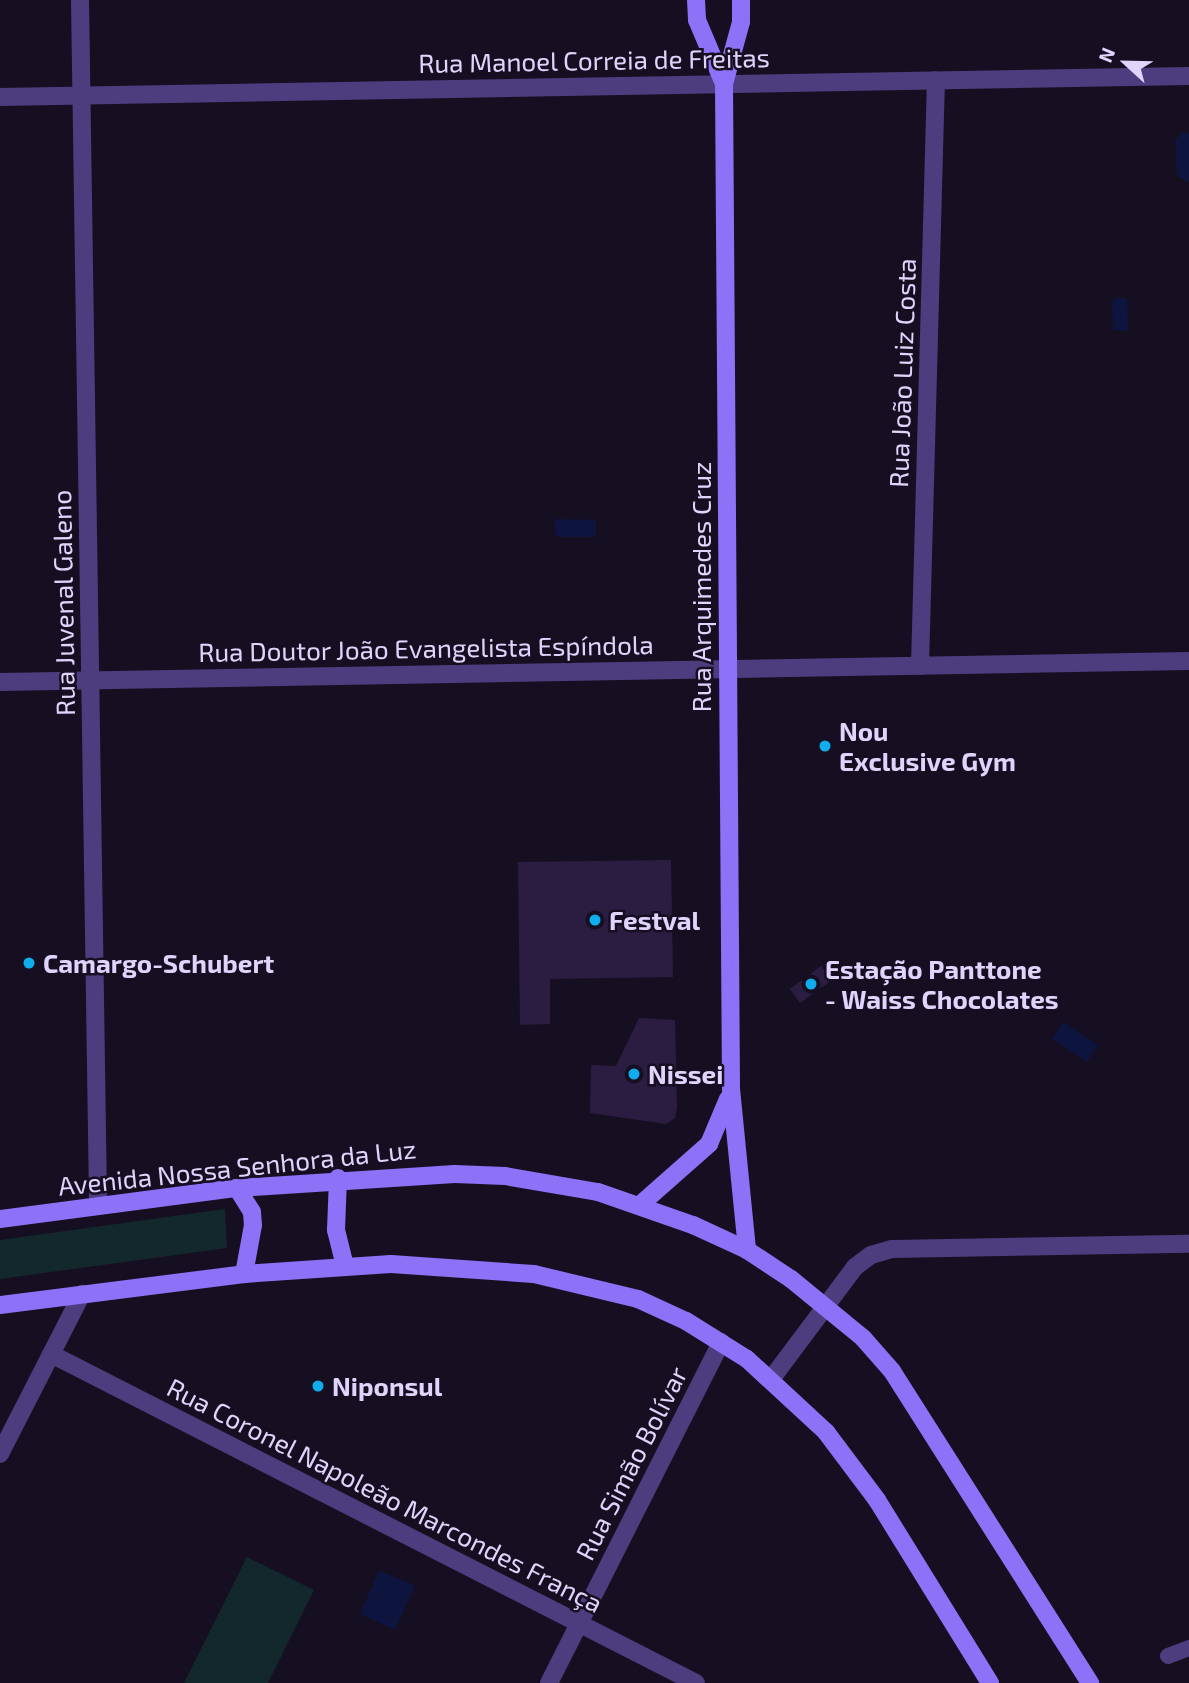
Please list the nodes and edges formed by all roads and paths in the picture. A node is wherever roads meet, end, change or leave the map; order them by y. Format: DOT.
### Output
graph roads {
  1 [pos="80,0"];
  2 [pos="696,0"];
  3 [pos="741,0"];
  4 [pos="1189,76"];
  5 [pos="936,80"];
  6 [pos="724,84"];
  7 [pos="81,95"];
  8 [pos="0,97"];
  9 [pos="1189,661"];
  10 [pos="920,666"];
  11 [pos="728,669"];
  12 [pos="90,680"];
  13 [pos="0,682"];
  14 [pos="731,1089"];
  15 [pos="338,1178"];
  16 [pos="237,1188"];
  17 [pos="641,1204"];
  18 [pos="98,1206"];
  19 [pos="0,1219"];
  20 [pos="1189,1244"];
  21 [pos="747,1250"];
  22 [pos="345,1265"];
  23 [pos="244,1274"];
  24 [pos="82,1294"];
  25 [pos="0,1305"];
  26 [pos="827,1305"];
  27 [pos="721,1342"];
  28 [pos="51,1354"];
  29 [pos="772,1378"];
  30 [pos="0,1454"];
  31 [pos="579,1624"];
  32 [pos="1189,1648"];
  33 [pos="1168,1656"];
  34 [pos="549,1683"];
  35 [pos="696,1683"];
  36 [pos="990,1683"];
  37 [pos="1090,1683"];
  1 -- 7 [label="street, Rua Juvenal Galeno"];
  2 -- 6 [label="main road"];
  3 -- 6 [label="main road"];
  4 -- 5 [label="street, Rua Manoel Correia de Freitas"];
  5 -- 6 [label="street, Rua Manoel Correia de Freitas"];
  5 -- 10 [label="street, Rua João Luiz Costa"];
  6 -- 7 [label="street, Rua Manoel Correia de Freitas"];
  6 -- 11 [label="main road, Rua Arquimedes Cruz"];
  7 -- 8 [label="street, Rua Manoel Correia de Freitas"];
  7 -- 12 [label="street, Rua Juvenal Galeno"];
  9 -- 10 [label="street, Rua Doutor João Evangelista Espíndola"];
  10 -- 11 [label="street, Rua Doutor João Evangelista Espíndola"];
  11 -- 12 [label="street, Rua Doutor João Evangelista Espíndola"];
  11 -- 14 [label="main road, Rua Arquimedes Cruz"];
  12 -- 13 [label="street, Rua Doutor João Evangelista Espíndola"];
  12 -- 18 [label="street, Rua Juvenal Galeno"];
  14 -- 17 [label="main road, Rua Arquimedes Cruz"];
  14 -- 21 [label="main road, Rua Arquimedes Cruz"];
  15 -- 16 [label="main road, Avenida Nossa Senhora da Luz"];
  15 -- 17 [label="main road, Avenida Nossa Senhora da Luz"];
  15 -- 22 [label="main road"];
  16 -- 18 [label="main road, Avenida Nossa Senhora da Luz"];
  16 -- 23 [label="main road"];
  17 -- 21 [label="main road, Avenida Nossa Senhora da Luz"];
  18 -- 19 [label="main road, Avenida Nossa Senhora da Luz"];
  20 -- 26 [label="street"];
  21 -- 26 [label="main road, Avenida Nossa Senhora da Luz"];
  22 -- 23 [label="main road"];
  22 -- 27 [label="main road"];
  23 -- 24 [label="main road"];
  24 -- 25 [label="main road"];
  24 -- 28 [label="street"];
  26 -- 29 [label="street"];
  26 -- 37 [label="main road, Avenida Nossa Senhora da Luz"];
  27 -- 29 [label="main road"];
  27 -- 31 [label="street, Rua Simão Bolívar"];
  28 -- 30 [label="street"];
  28 -- 31 [label="street, Rua Coronel Napoleão Marcondes França"];
  29 -- 36 [label="main road"];
  31 -- 34 [label="street, Rua Simão Bolívar"];
  31 -- 35 [label="street, Rua Coronel Napoleão Marcondes França"];
  32 -- 33 [label="lane"];
}
